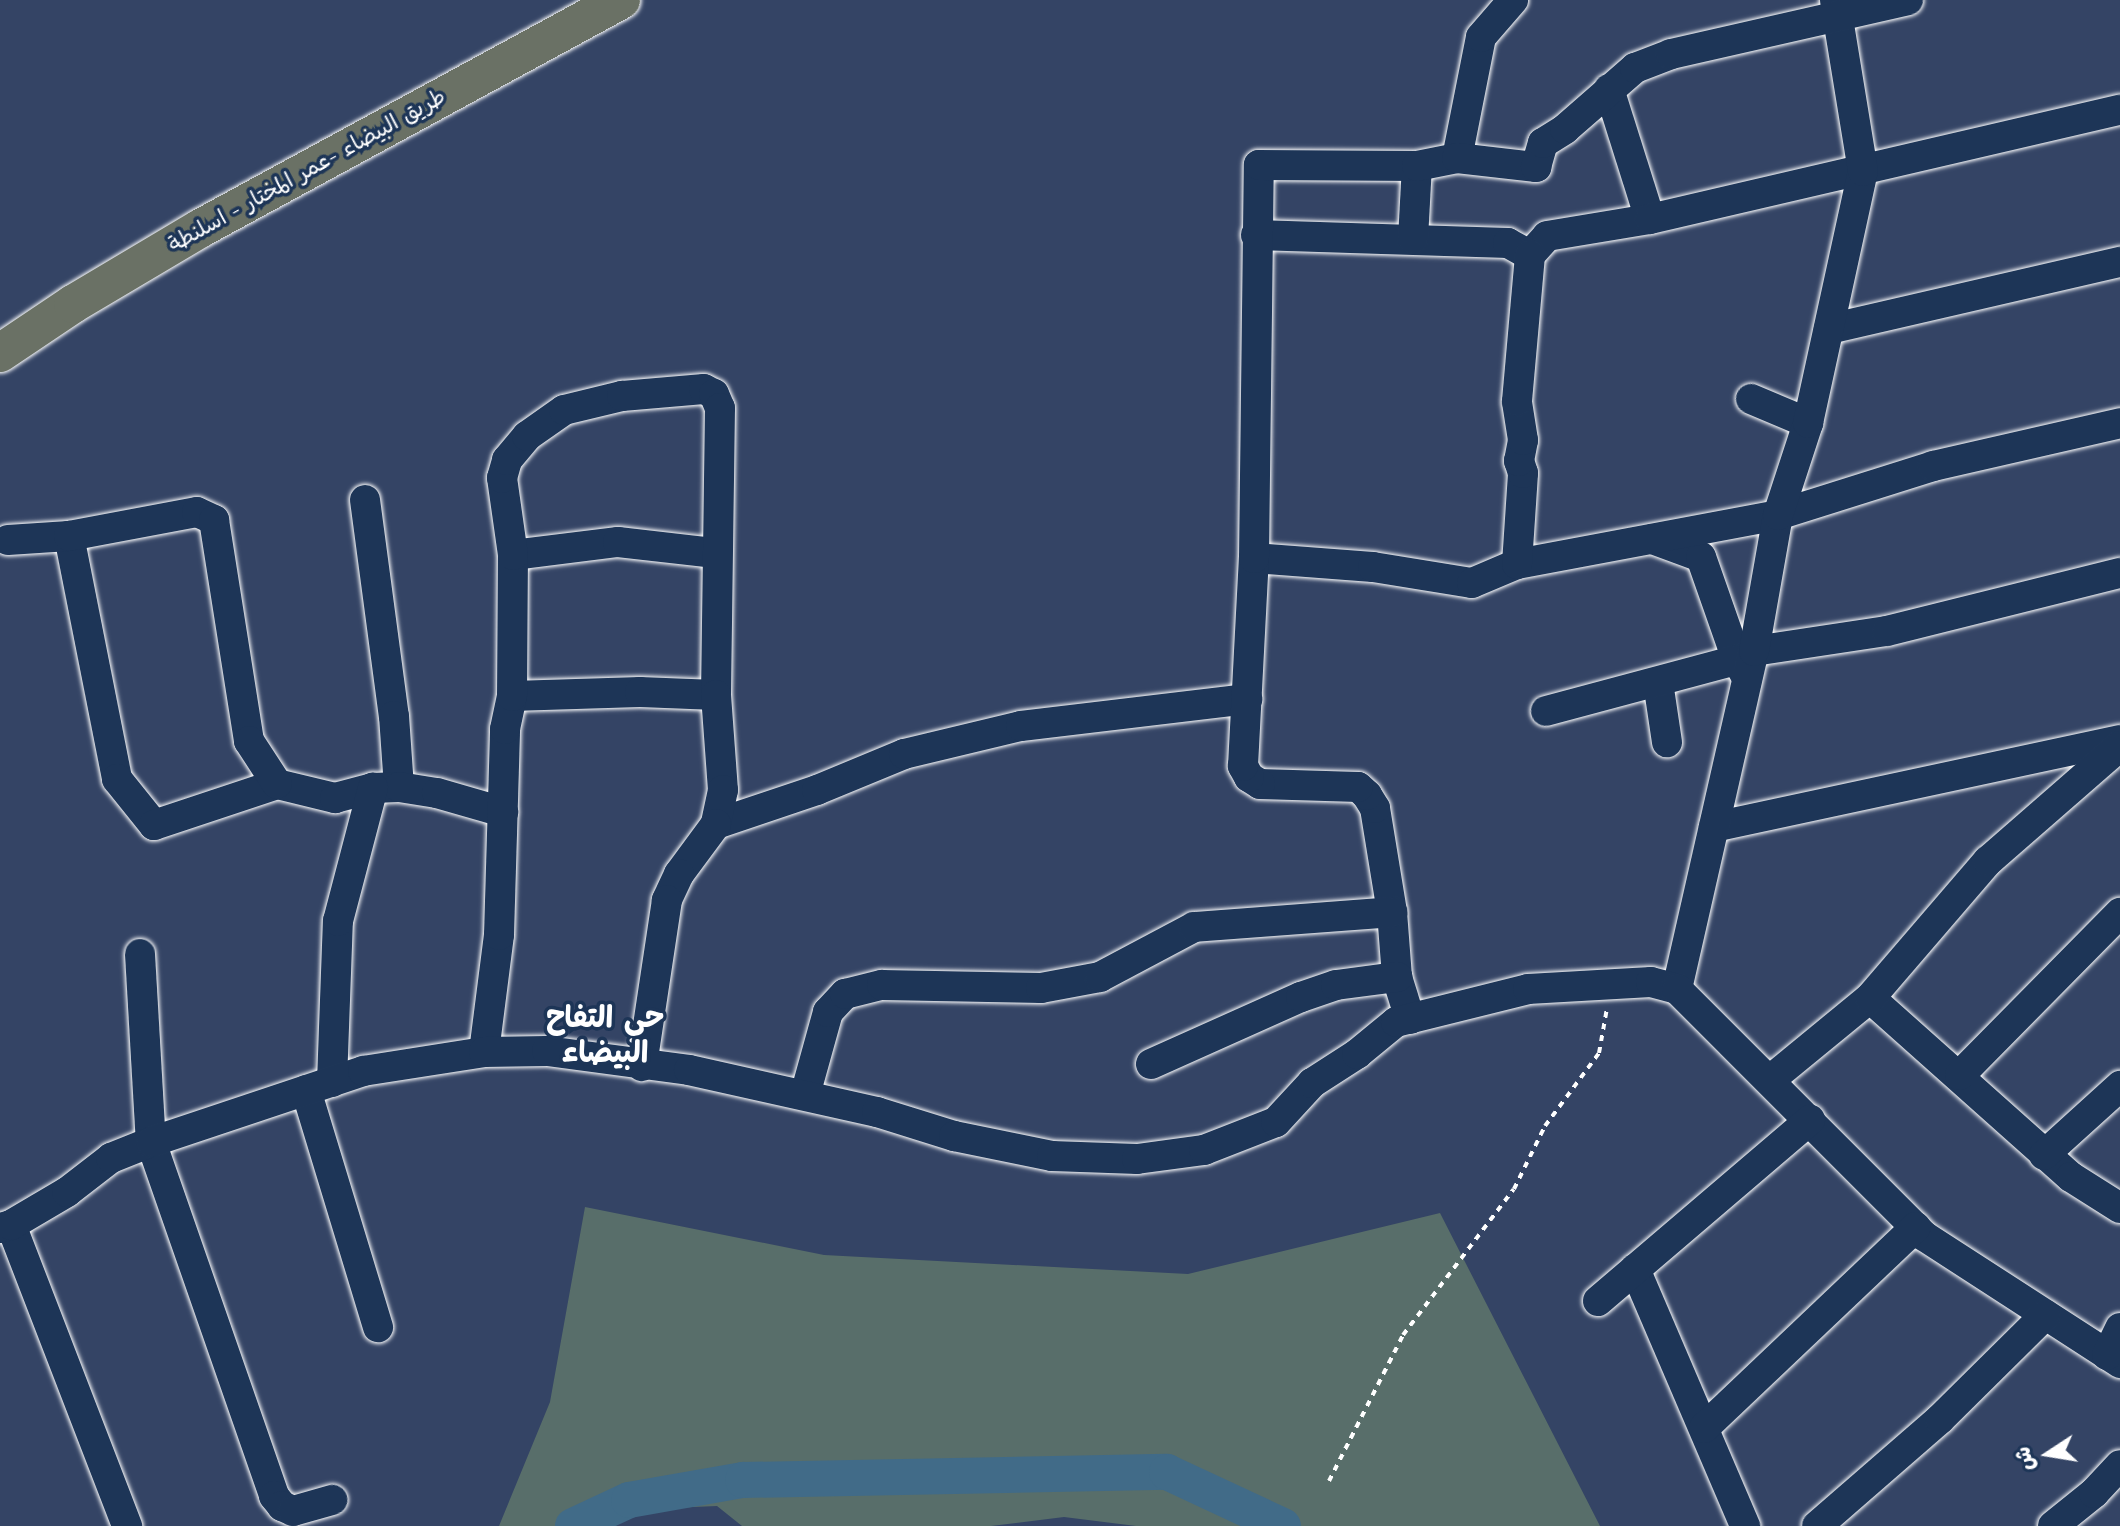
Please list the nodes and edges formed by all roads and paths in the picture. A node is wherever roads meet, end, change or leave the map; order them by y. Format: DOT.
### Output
graph roads {
  1 [pos="585,0"];
  2 [pos="621,0"];
  3 [pos="1513,0"];
  4 [pos="1908,0"];
  5 [pos="1838,8"];
  6 [pos="1609,89"];
  7 [pos="2120,110"];
  8 [pos="1457,158"];
  9 [pos="1417,166"];
  10 [pos="1863,171"];
  11 [pos="1650,219"];
  12 [pos="1256,235"];
  13 [pos="1413,239"];
  14 [pos="1530,255"];
  15 [pos="2120,262"];
  16 [pos="1829,329"];
  17 [pos="0,330"];
  18 [pos="0,353"];
  19 [pos="1751,399"];
  20 [pos="1808,423"];
  21 [pos="2120,423"];
  22 [pos="365,500"];
  23 [pos="1778,515"];
  24 [pos="69,536"];
  25 [pos="1651,538"];
  26 [pos="8,540"];
  27 [pos="715,553"];
  28 [pos="513,555"];
  29 [pos="1254,558"];
  30 [pos="1517,564"];
  31 [pos="2120,573"];
  32 [pos="1746,663"];
  33 [pos="1658,682"];
  34 [pos="716,695"];
  35 [pos="512,696"];
  36 [pos="1247,699"];
  37 [pos="1546,711"];
  38 [pos="1667,742"];
  39 [pos="2120,743"];
  40 [pos="277,784"];
  41 [pos="386,787"];
  42 [pos="503,812"];
  43 [pos="716,824"];
  44 [pos="1714,827"];
  45 [pos="1392,912"];
  46 [pos="2120,913"];
  47 [pos="140,954"];
  48 [pos="1397,977"];
  49 [pos="1611,982"];
  50 [pos="1677,989"];
  51 [pos="1870,998"];
  52 [pos="1410,1019"];
  53 [pos="484,1052"];
  54 [pos="1151,1064"];
  55 [pos="642,1066"];
  56 [pos="1960,1075"];
  57 [pos="1770,1080"];
  58 [pos="319,1086"];
  59 [pos="2120,1086"];
  60 [pos="805,1095"];
  61 [pos="1810,1120"];
  62 [pos="151,1142"];
  63 [pos="2044,1155"];
  64 [pos="2120,1208"];
  65 [pos="6,1227"];
  66 [pos="1916,1227"];
  67 [pos="1635,1269"];
  68 [pos="1598,1301"];
  69 [pos="2045,1315"];
  70 [pos="378,1327"];
  71 [pos="2116,1349"];
  72 [pos="1704,1428"];
  73 [pos="2120,1465"];
  74 [pos="1329,1481"];
  75 [pos="332,1500"];
  76 [pos="127,1526"];
  77 [pos="1745,1526"];
  78 [pos="1817,1526"];
  79 [pos="2053,1526"];
  1 -- 17 [label="main road, طريق البيضاء -عمر المختار - اسلنطة"];
  2 -- 18 [label="main road, طريق البيضاء -عمر المختار - اسلنطة"];
  3 -- 8 [label="street"];
  4 -- 5 [label="street"];
  5 -- 6 [label="street"];
  5 -- 10 [label="street"];
  6 -- 8 [label="street"];
  6 -- 11 [label="street"];
  7 -- 10 [label="street"];
  8 -- 9 [label="street"];
  9 -- 12 [label="street"];
  9 -- 13 [label="street"];
  10 -- 11 [label="street"];
  10 -- 16 [label="street"];
  11 -- 14 [label="street"];
  12 -- 13 [label="street"];
  12 -- 29 [label="street"];
  13 -- 14 [label="street"];
  14 -- 30 [label="street"];
  15 -- 16 [label="street"];
  16 -- 20 [label="street"];
  19 -- 20 [label="street"];
  20 -- 23 [label="street"];
  21 -- 23 [label="street"];
  22 -- 41 [label="street"];
  23 -- 25 [label="street"];
  23 -- 32 [label="street"];
  24 -- 26 [label="street"];
  24 -- 40 [label="street"];
  24 -- 40 [label="street"];
  25 -- 30 [label="street"];
  25 -- 32 [label="street"];
  27 -- 28 [label="street"];
  27 -- 28 [label="street"];
  27 -- 34 [label="street"];
  28 -- 35 [label="street"];
  29 -- 30 [label="street"];
  29 -- 36 [label="street"];
  31 -- 32 [label="street"];
  32 -- 33 [label="street"];
  32 -- 44 [label="street"];
  33 -- 37 [label="street"];
  33 -- 38 [label="street"];
  34 -- 35 [label="street"];
  34 -- 43 [label="street"];
  35 -- 42 [label="street"];
  36 -- 43 [label="street"];
  36 -- 45 [label="street"];
  39 -- 44 [label="street"];
  39 -- 51 [label="street"];
  40 -- 41 [label="street"];
  41 -- 42 [label="street"];
  41 -- 58 [label="street"];
  42 -- 53 [label="street"];
  43 -- 55 [label="street"];
  44 -- 50 [label="street"];
  45 -- 48 [label="street"];
  45 -- 60 [label="street"];
  46 -- 56 [label="street"];
  47 -- 62 [label="street"];
  48 -- 52 [label="street"];
  48 -- 54 [label="street"];
  49 -- 50 [label="street"];
  49 -- 52 [label="street"];
  49 -- 74 [label="path"];
  50 -- 57 [label="street"];
  51 -- 56 [label="street"];
  51 -- 57 [label="street"];
  52 -- 60 [label="street"];
  53 -- 55 [label="street"];
  53 -- 58 [label="street"];
  55 -- 60 [label="street"];
  56 -- 63 [label="street"];
  57 -- 61 [label="street"];
  58 -- 62 [label="street"];
  58 -- 70 [label="street"];
  59 -- 63 [label="street"];
  61 -- 66 [label="street"];
  61 -- 67 [label="street"];
  62 -- 65 [label="street"];
  62 -- 75 [label="street"];
  63 -- 64 [label="street"];
  65 -- 76 [label="street"];
  66 -- 69 [label="street"];
  66 -- 72 [label="street"];
  67 -- 68 [label="street"];
  67 -- 72 [label="street"];
  69 -- 71 [label="street"];
  69 -- 78 [label="street"];
  72 -- 77 [label="street"];
  73 -- 79 [label="street"];
}
